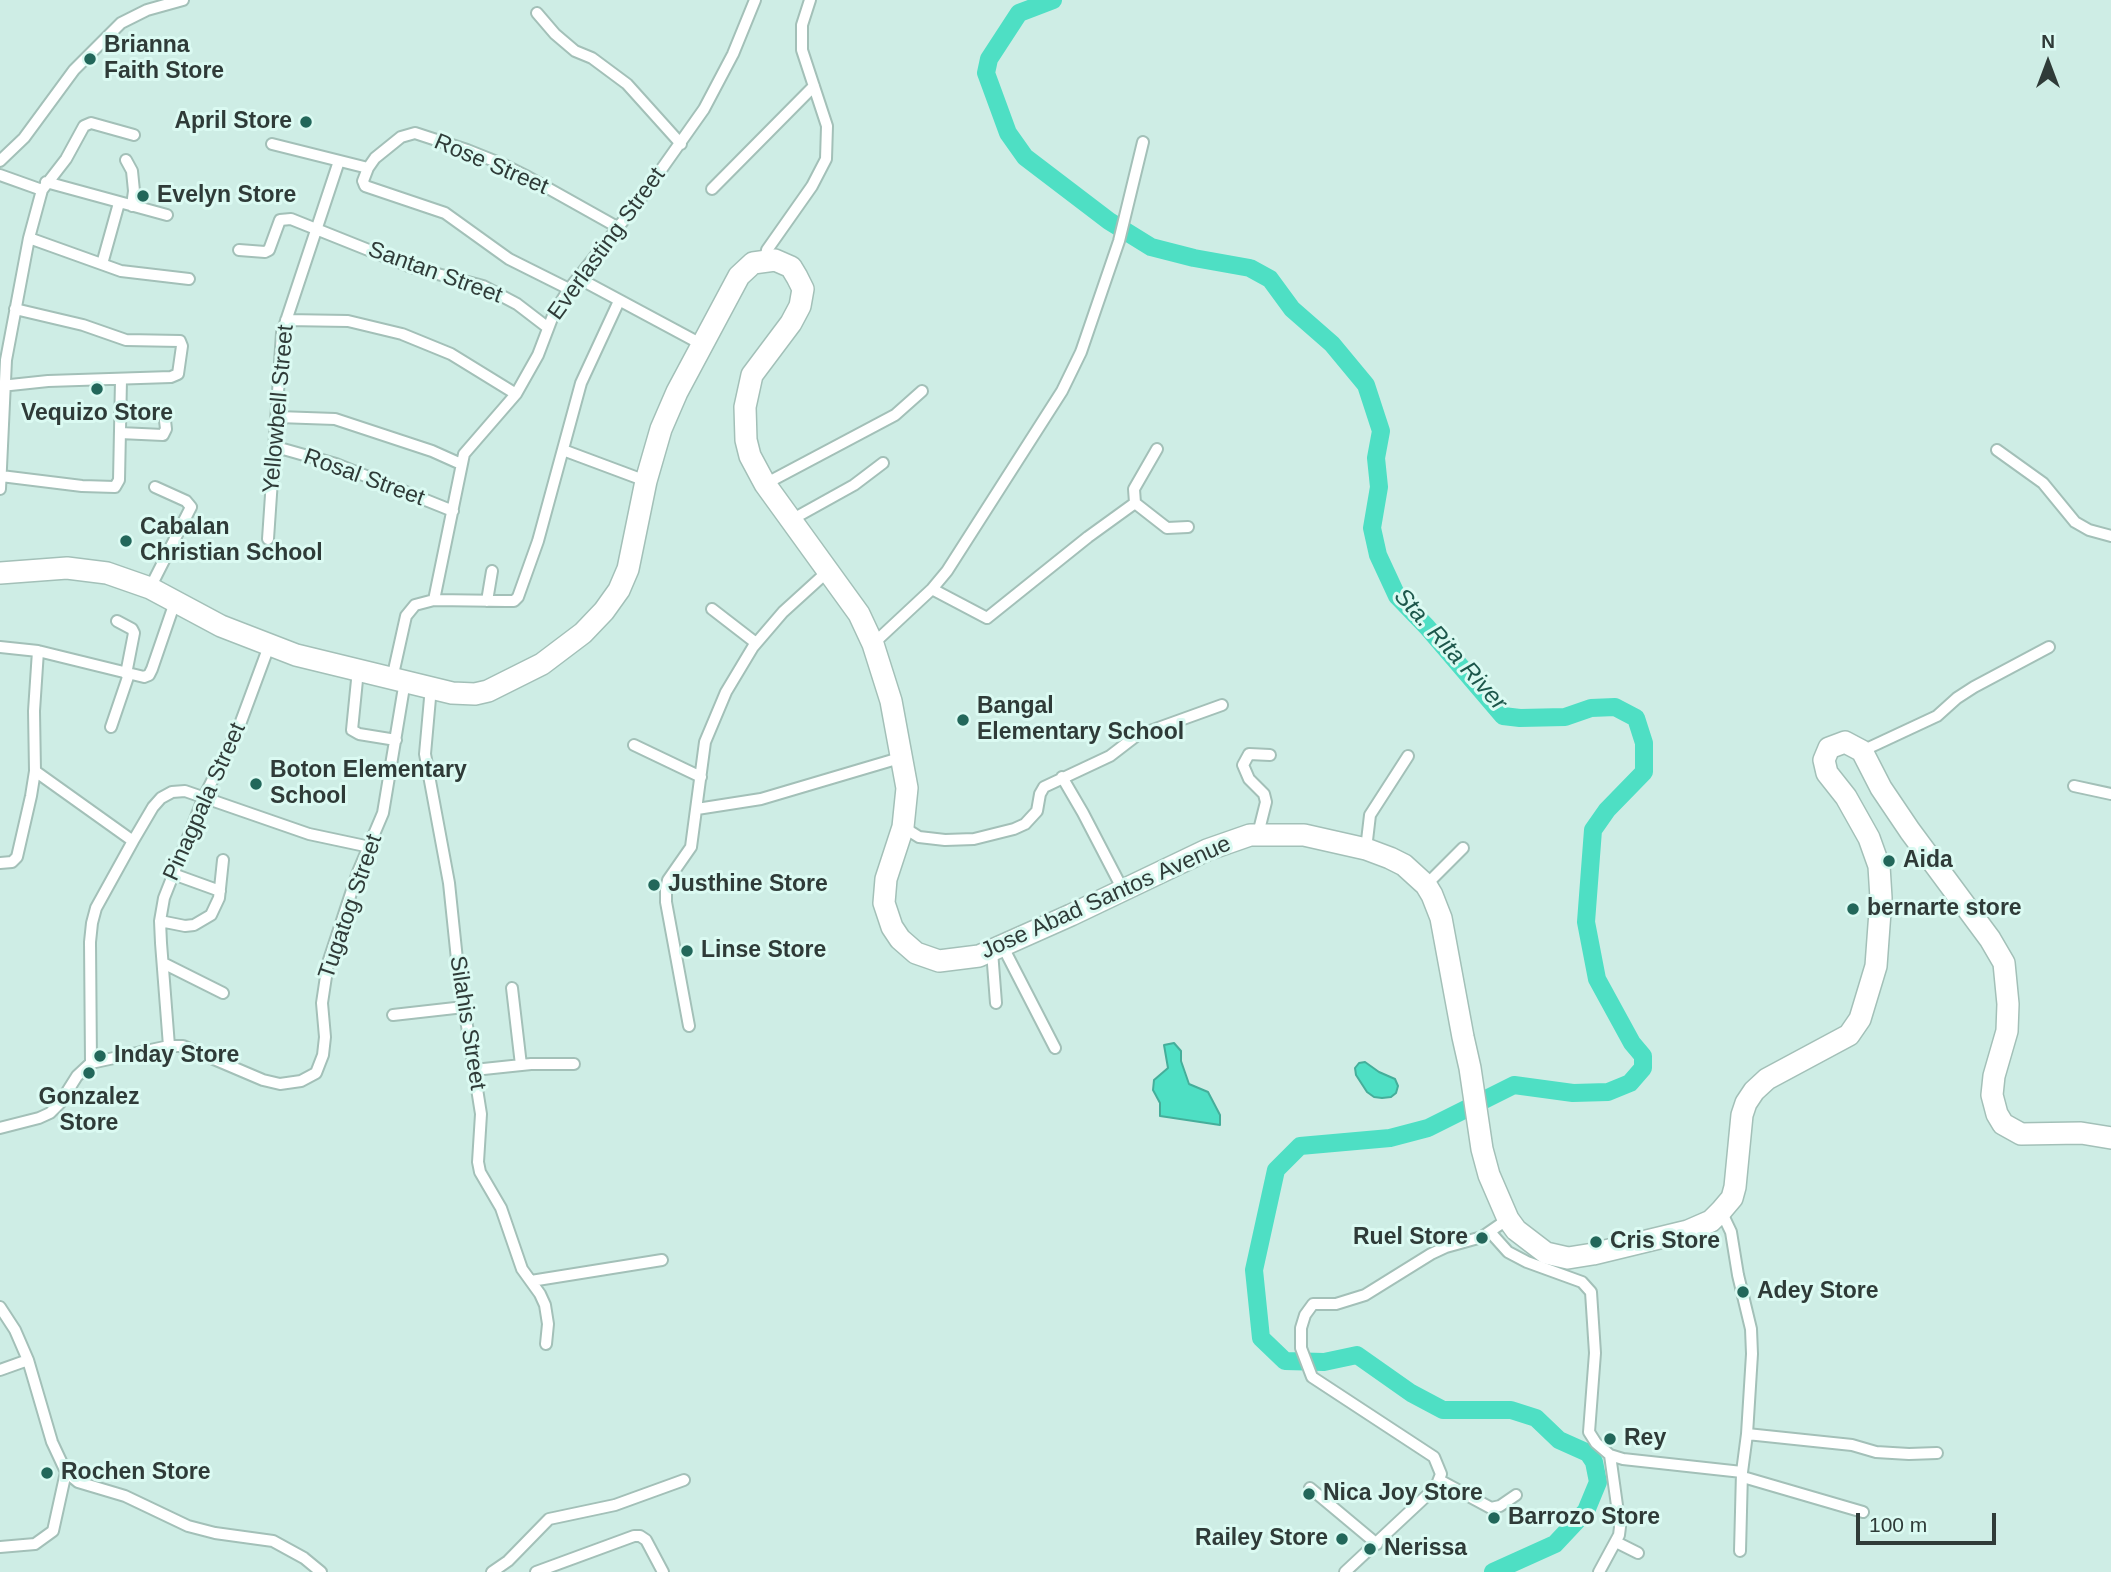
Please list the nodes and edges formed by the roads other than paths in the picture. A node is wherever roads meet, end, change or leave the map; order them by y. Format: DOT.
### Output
graph roads {
  1 [pos="183,0"];
  2 [pos="755,0"];
  3 [pos="810,0"];
  4 [pos="537,13"];
  5 [pos="814,86"];
  6 [pos="134,135"];
  7 [pos="1143,142"];
  8 [pos="272,144"];
  9 [pos="681,144"];
  10 [pos="125,159"];
  11 [pos="0,161"];
  12 [pos="340,161"];
  13 [pos="368,168"];
  14 [pos="0,175"];
  15 [pos="44,186"];
  16 [pos="712,189"];
  17 [pos="119,203"];
  18 [pos="132,206"];
  19 [pos="167,215"];
  20 [pos="319,228"];
  21 [pos="619,228"];
  22 [pos="29,238"];
  23 [pos="239,250"];
  24 [pos="765,260"];
  25 [pos="102,264"];
  26 [pos="578,278"];
  27 [pos="189,279"];
  28 [pos="569,289"];
  29 [pos="619,301"];
  30 [pos="15,309"];
  31 [pos="285,320"];
  32 [pos="547,327"];
  33 [pos="701,344"];
  34 [pos="121,380"];
  35 [pos="2,386"];
  36 [pos="922,391"];
  37 [pos="516,394"];
  38 [pos="164,412"];
  39 [pos="278,417"];
  40 [pos="120,433"];
  41 [pos="276,447"];
  42 [pos="1157,449"];
  43 [pos="563,450"];
  44 [pos="1997,450"];
  45 [pos="883,463"];
  46 [pos="461,464"];
  47 [pos="1,481"];
  48 [pos="646,481"];
  49 [pos="765,484"];
  50 [pos="155,487"];
  51 [pos="0,489"];
  52 [pos="1135,503"];
  53 [pos="453,511"];
  54 [pos="791,520"];
  55 [pos="1188,527"];
  56 [pos="2111,536"];
  57 [pos="268,539"];
  58 [pos="492,572"];
  59 [pos="827,572"];
  60 [pos="0,573"];
  61 [pos="150,588"];
  62 [pos="932,589"];
  63 [pos="434,600"];
  64 [pos="487,601"];
  65 [pos="175,602"];
  66 [pos="712,609"];
  67 [pos="117,621"];
  68 [pos="756,643"];
  69 [pos="873,644"];
  70 [pos="269,646"];
  71 [pos="0,647"];
  72 [pos="2049,647"];
  73 [pos="38,651"];
  74 [pos="358,670"];
  75 [pos="127,674"];
  76 [pos="399,680"];
  77 [pos="431,687"];
  78 [pos="1222,705"];
  79 [pos="111,726"];
  80 [pos="396,740"];
  81 [pos="634,745"];
  82 [pos="1862,751"];
  83 [pos="1270,755"];
  84 [pos="1408,756"];
  85 [pos="902,757"];
  86 [pos="35,771"];
  87 [pos="701,777"];
  88 [pos="1062,777"];
  89 [pos="2074,786"];
  90 [pos="2111,794"];
  91 [pos="203,799"];
  92 [pos="697,809"];
  93 [pos="903,827"];
  94 [pos="1258,834"];
  95 [pos="133,841"];
  96 [pos="370,847"];
  97 [pos="1462,848"];
  98 [pos="1366,849"];
  99 [pos="223,860"];
  100 [pos="0,863"];
  101 [pos="173,874"];
  102 [pos="1426,885"];
  103 [pos="1123,890"];
  104 [pos="220,891"];
  105 [pos="160,921"];
  106 [pos="997,949"];
  107 [pos="163,962"];
  108 [pos="512,988"];
  109 [pos="223,993"];
  110 [pos="996,1003"];
  111 [pos="464,1007"];
  112 [pos="393,1015"];
  113 [pos="689,1026"];
  114 [pos="169,1046"];
  115 [pos="1055,1048"];
  116 [pos="91,1063"];
  117 [pos="573,1064"];
  118 [pos="521,1065"];
  119 [pos="474,1070"];
  120 [pos="0,1128"];
  121 [pos="2111,1138"];
  122 [pos="1721,1211"];
  123 [pos="1499,1226"];
  124 [pos="662,1260"];
  125 [pos="531,1281"];
  126 [pos="0,1307"];
  127 [pos="546,1344"];
  128 [pos="28,1360"];
  129 [pos="0,1370"];
  130 [pos="1747,1434"];
  131 [pos="1937,1453"];
  132 [pos="1610,1455"];
  133 [pos="66,1472"];
  134 [pos="1742,1475"];
  135 [pos="684,1479"];
  136 [pos="1439,1480"];
  137 [pos="1310,1488"];
  138 [pos="1516,1495"];
  139 [pos="1863,1512"];
  140 [pos="1616,1542"];
  141 [pos="1377,1544"];
  142 [pos="0,1548"];
  143 [pos="1740,1551"];
  144 [pos="1638,1553"];
  145 [pos="321,1572"];
  146 [pos="492,1572"];
  147 [pos="536,1572"];
  148 [pos="663,1572"];
  149 [pos="1345,1572"];
  150 [pos="1599,1572"];
  1 -- 11 [label="street"];
  2 -- 9 [label="street, Everlasting Street"];
  3 -- 5 [label="street"];
  4 -- 9 [label="street"];
  5 -- 16 [label="street"];
  5 -- 24 [label="street"];
  6 -- 15 [label="street"];
  7 -- 62 [label="street"];
  8 -- 12 [label="street"];
  9 -- 21 [label="street, Everlasting Street"];
  10 -- 18 [label="street"];
  12 -- 13 [label="street"];
  12 -- 20 [label="street, Yellowbell Street"];
  13 -- 21 [label="street, Rose Street"];
  13 -- 28 [label="street"];
  14 -- 15 [label="street"];
  15 -- 17 [label="street"];
  15 -- 22 [label="street"];
  17 -- 18 [label="street"];
  17 -- 25 [label="street"];
  18 -- 19 [label="street"];
  20 -- 23 [label="street, Santan Street"];
  20 -- 31 [label="street, Yellowbell Street"];
  20 -- 32 [label="street, Santan Street"];
  21 -- 26 [label="street, Everlasting Street"];
  22 -- 25 [label="street"];
  22 -- 30 [label="street"];
  24 -- 33 [label="highway"];
  24 -- 49 [label="highway, Jose Abad Santos Avenue"];
  25 -- 27 [label="street"];
  26 -- 28 [label="street, Everlasting Street"];
  26 -- 29 [label="street"];
  28 -- 32 [label="street, Everlasting Street"];
  29 -- 33 [label="street"];
  29 -- 43 [label="street"];
  30 -- 34 [label="street"];
  30 -- 35 [label="street"];
  31 -- 37 [label="street"];
  31 -- 39 [label="street, Yellowbell Street"];
  32 -- 37 [label="street, Everlasting Street"];
  33 -- 48 [label="highway"];
  34 -- 35 [label="street"];
  34 -- 40 [label="street"];
  35 -- 47 [label="street"];
  36 -- 49 [label="street"];
  37 -- 46 [label="street, Everlasting Street"];
  38 -- 40 [label="street"];
  39 -- 41 [label="street, Yellowbell Street"];
  39 -- 46 [label="street"];
  40 -- 47 [label="street"];
  41 -- 53 [label="street, Rosal Street"];
  41 -- 57 [label="street, Yellowbell Street"];
  42 -- 52 [label="street"];
  43 -- 48 [label="street"];
  43 -- 64 [label="street"];
  44 -- 56 [label="street"];
  45 -- 54 [label="street"];
  46 -- 53 [label="street, Everlasting Street"];
  47 -- 51 [label="street"];
  48 -- 77 [label="highway"];
  49 -- 54 [label="highway, Jose Abad Santos Avenue"];
  50 -- 61 [label="street"];
  52 -- 55 [label="street"];
  52 -- 62 [label="street"];
  53 -- 63 [label="street, Everlasting Street"];
  54 -- 59 [label="highway, Jose Abad Santos Avenue"];
  58 -- 64 [label="street"];
  59 -- 68 [label="street"];
  59 -- 69 [label="highway, Jose Abad Santos Avenue"];
  60 -- 61 [label="highway"];
  61 -- 65 [label="highway"];
  62 -- 69 [label="street"];
  63 -- 64 [label="street"];
  63 -- 76 [label="street"];
  65 -- 70 [label="highway"];
  65 -- 75 [label="street"];
  66 -- 68 [label="street"];
  67 -- 75 [label="street"];
  68 -- 87 [label="street"];
  69 -- 85 [label="highway, Jose Abad Santos Avenue"];
  70 -- 74 [label="highway"];
  70 -- 91 [label="street, Pinagpala Street"];
  71 -- 73 [label="street"];
  72 -- 82 [label="street"];
  73 -- 75 [label="street"];
  73 -- 86 [label="street"];
  74 -- 76 [label="highway"];
  74 -- 80 [label="street"];
  75 -- 79 [label="street"];
  76 -- 77 [label="highway"];
  76 -- 80 [label="street, Tugatog Street"];
  77 -- 111 [label="street, Silahis Street"];
  78 -- 88 [label="street"];
  80 -- 96 [label="street, Tugatog Street"];
  81 -- 87 [label="street"];
  82 -- 121 [label="highway"];
  82 -- 122 [label="highway"];
  83 -- 94 [label="street"];
  84 -- 98 [label="street"];
  85 -- 92 [label="street"];
  85 -- 93 [label="highway, Jose Abad Santos Avenue"];
  86 -- 95 [label="street"];
  86 -- 100 [label="street"];
  87 -- 92 [label="street"];
  88 -- 93 [label="street"];
  88 -- 103 [label="street"];
  89 -- 90 [label="street"];
  91 -- 95 [label="street"];
  91 -- 96 [label="street"];
  91 -- 101 [label="street, Pinagpala Street"];
  92 -- 113 [label="street"];
  93 -- 106 [label="highway, Jose Abad Santos Avenue"];
  94 -- 98 [label="highway, Jose Abad Santos Avenue"];
  94 -- 103 [label="highway, Jose Abad Santos Avenue"];
  95 -- 116 [label="street"];
  96 -- 114 [label="street, Tugatog Street"];
  97 -- 102 [label="street"];
  98 -- 102 [label="highway, Jose Abad Santos Avenue"];
  99 -- 104 [label="street"];
  101 -- 104 [label="street"];
  101 -- 105 [label="street, Pinagpala Street"];
  102 -- 123 [label="highway, Jose Abad Santos Avenue"];
  103 -- 106 [label="highway, Jose Abad Santos Avenue"];
  104 -- 105 [label="street"];
  105 -- 107 [label="street, Pinagpala Street"];
  106 -- 110 [label="street"];
  106 -- 115 [label="street"];
  107 -- 109 [label="street"];
  107 -- 114 [label="street, Pinagpala Street"];
  108 -- 118 [label="street"];
  111 -- 112 [label="street"];
  111 -- 119 [label="street, Silahis Street"];
  114 -- 116 [label="street, Tugatog Street"];
  116 -- 120 [label="street"];
  117 -- 118 [label="street"];
  118 -- 119 [label="street"];
  119 -- 125 [label="street, Silahis Street"];
  122 -- 123 [label="highway, Jose Abad Santos Avenue"];
  122 -- 130 [label="street"];
  123 -- 132 [label="street"];
  123 -- 136 [label="street"];
  124 -- 125 [label="street"];
  125 -- 127 [label="street, Silahis Street"];
  126 -- 128 [label="street"];
  128 -- 129 [label="street"];
  128 -- 133 [label="street"];
  130 -- 131 [label="street"];
  130 -- 134 [label="street"];
  132 -- 134 [label="street"];
  132 -- 140 [label="street"];
  133 -- 142 [label="street"];
  133 -- 145 [label="street"];
  134 -- 139 [label="street"];
  134 -- 143 [label="street"];
  135 -- 146 [label="street"];
  136 -- 138 [label="street"];
  136 -- 141 [label="street"];
  137 -- 141 [label="street"];
  140 -- 144 [label="street"];
  140 -- 150 [label="street"];
  141 -- 149 [label="street"];
  147 -- 148 [label="street"];
}
